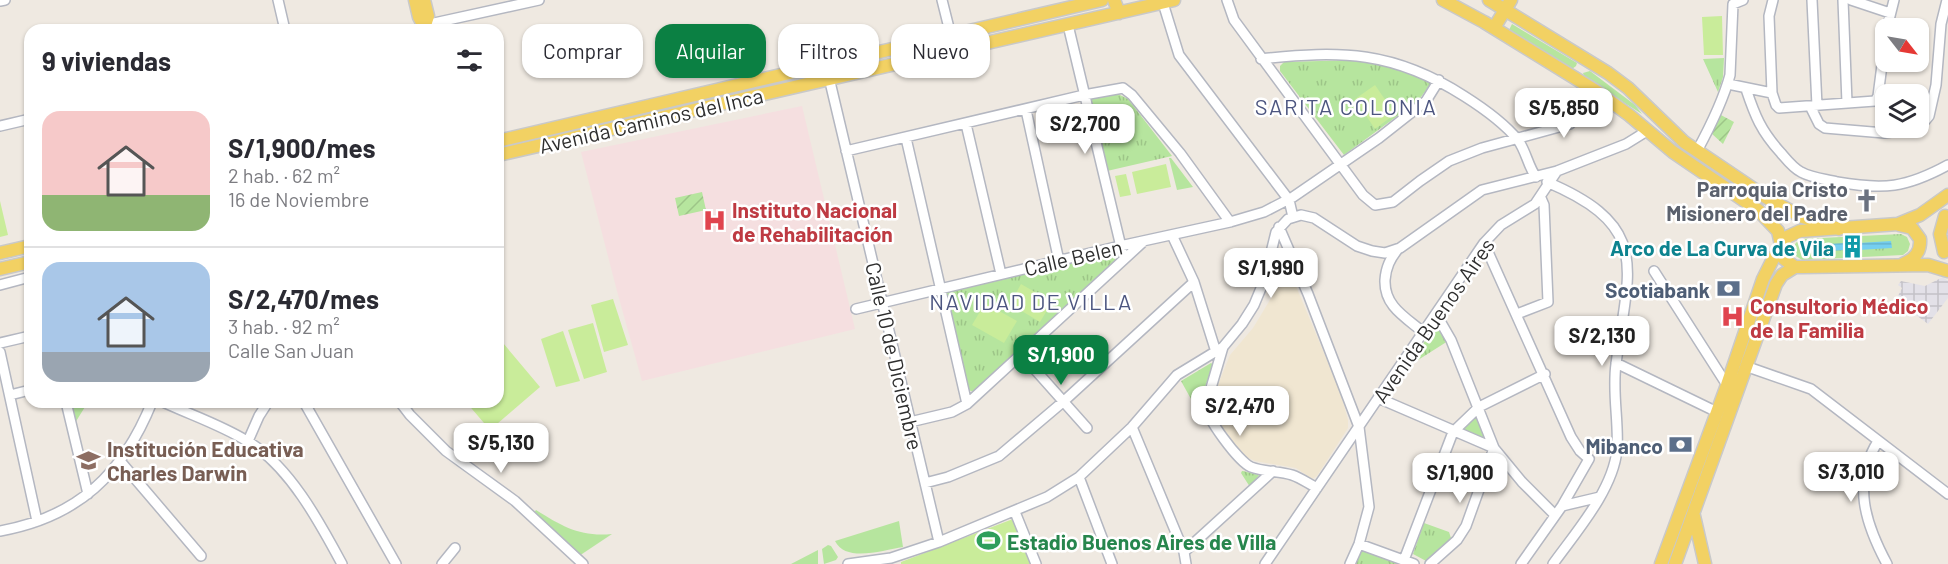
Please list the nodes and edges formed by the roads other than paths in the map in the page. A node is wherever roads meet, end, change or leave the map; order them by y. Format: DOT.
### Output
graph roads {
  1 [pos="5,0"];
  2 [pos="278,0"];
  3 [pos="415,0"];
  4 [pos="424,0"];
  5 [pos="539,0"];
  6 [pos="942,0"];
  7 [pos="1104,0"];
  8 [pos="1114,0"];
  9 [pos="1227,0"];
  10 [pos="1443,0"];
  11 [pos="1489,0"];
  12 [pos="1743,0"];
  13 [pos="1773,0"];
  14 [pos="1812,0"];
  15 [pos="1843,0"];
  16 [pos="1851,0"];
  17 [pos="1894,0"];
  18 [pos="1947,0"];
  19 [pos="0,1"];
  20 [pos="1168,1"];
  21 [pos="1508,4"];
  22 [pos="1115,14"];
  23 [pos="1890,14"];
  24 [pos="1889,18"];
  25 [pos="284,24"];
  26 [pos="423,24"];
  27 [pos="426,24"];
  28 [pos="438,24"];
  29 [pos="948,24"];
  30 [pos="1068,25"];
  31 [pos="990,27"];
  32 [pos="1494,28"];
  33 [pos="1261,58"];
  34 [pos="1587,59"];
  35 [pos="1881,72"];
  36 [pos="1570,75"];
  37 [pos="778,76"];
  38 [pos="829,79"];
  39 [pos="1439,80"];
  40 [pos="1728,84"];
  41 [pos="1746,89"];
  42 [pos="1596,91"];
  43 [pos="1772,93"];
  44 [pos="1084,95"];
  45 [pos="1847,103"];
  46 [pos="1813,106"];
  47 [pos="1026,110"];
  48 [pos="24,120"];
  49 [pos="966,124"];
  50 [pos="0,126"];
  51 [pos="1647,131"];
  52 [pos="906,138"];
  53 [pos="1517,139"];
  54 [pos="504,140"];
  55 [pos="846,151"];
  56 [pos="1697,151"];
  57 [pos="504,154"];
  58 [pos="1341,165"];
  59 [pos="1948,165"];
  60 [pos="1557,171"];
  61 [pos="1536,177"];
  62 [pos="1550,183"];
  63 [pos="1948,195"];
  64 [pos="1541,198"];
  65 [pos="1289,200"];
  66 [pos="1947,215"];
  67 [pos="1293,217"];
  68 [pos="1230,222"];
  69 [pos="1898,224"];
  70 [pos="1279,227"];
  71 [pos="1839,229"];
  72 [pos="1172,235"];
  73 [pos="1920,239"];
  74 [pos="1145,240"];
  75 [pos="1484,243"];
  76 [pos="1120,246"];
  77 [pos="24,247"];
  78 [pos="1400,248"];
  79 [pos="1782,249"];
  80 [pos="0,253"];
  81 [pos="1946,254"];
  82 [pos="1125,258"];
  83 [pos="1059,261"];
  84 [pos="24,264"];
  85 [pos="1899,265"];
  86 [pos="1795,267"];
  87 [pos="0,270"];
  88 [pos="1654,271"];
  89 [pos="1948,271"];
  90 [pos="1001,274"];
  91 [pos="24,279"];
  92 [pos="1194,282"];
  93 [pos="0,285"];
  94 [pos="941,288"];
  95 [pos="882,303"];
  96 [pos="856,309"];
  97 [pos="1436,314"];
  98 [pos="1517,314"];
  99 [pos="1423,332"];
  100 [pos="24,337"];
  101 [pos="0,343"];
  102 [pos="1220,349"];
  103 [pos="0,352"];
  104 [pos="1022,355"];
  105 [pos="1616,363"];
  106 [pos="1748,367"];
  107 [pos="1545,374"];
  108 [pos="1727,385"];
  109 [pos="24,392"];
  110 [pos="10,395"];
  111 [pos="1378,398"];
  112 [pos="1064,401"];
  113 [pos="967,404"];
  114 [pos="1479,407"];
  115 [pos="67,408"];
  116 [pos="149,408"];
  117 [pos="177,408"];
  118 [pos="264,408"];
  119 [pos="307,408"];
  120 [pos="405,408"];
  121 [pos="1717,412"];
  122 [pos="910,422"];
  123 [pos="1359,426"];
  124 [pos="1132,427"];
  125 [pos="1087,428"];
  126 [pos="1453,432"];
  127 [pos="248,441"];
  128 [pos="1878,441"];
  129 [pos="1494,448"];
  130 [pos="120,461"];
  131 [pos="1273,471"];
  132 [pos="1079,477"];
  133 [pos="925,483"];
  134 [pos="1317,488"];
  135 [pos="88,494"];
  136 [pos="1948,494"];
  137 [pos="1600,497"];
  138 [pos="1562,506"];
  139 [pos="1015,512"];
  140 [pos="1693,514"];
  141 [pos="1555,515"];
  142 [pos="37,521"];
  143 [pos="0,531"];
  144 [pos="939,542"];
  145 [pos="1359,543"];
  146 [pos="455,548"];
  147 [pos="1184,552"];
  148 [pos="201,556"];
  149 [pos="1404,560"];
  150 [pos="892,561"];
  151 [pos="342,564"];
  152 [pos="396,564"];
  153 [pos="442,564"];
  154 [pos="583,564"];
  155 [pos="848,564"];
  156 [pos="1036,564"];
  157 [pos="1112,564"];
  158 [pos="1186,564"];
  159 [pos="1265,564"];
  160 [pos="1350,564"];
  161 [pos="1414,564"];
  162 [pos="1430,564"];
  163 [pos="1521,564"];
  164 [pos="1553,564"];
  165 [pos="1661,564"];
  166 [pos="1675,564"];
  167 [pos="1705,564"];
  168 [pos="1887,564"];
  1 -- 19 [label="street"];
  2 -- 25 [label="street"];
  3 -- 26 [label="main road"];
  4 -- 27 [label="main road"];
  5 -- 28 [label="street"];
  6 -- 29 [label="street"];
  7 -- 22 [label="main road"];
  7 -- 31 [label="main road, Avenida Caminos del Inca"];
  8 -- 22 [label="main road"];
  9 -- 33 [label="street"];
  10 -- 32 [label="main road"];
  11 -- 21 [label="main road"];
  12 -- 40 [label="street"];
  13 -- 43 [label="street"];
  14 -- 46 [label="street"];
  15 -- 45 [label="street"];
  16 -- 23 [label="street"];
  17 -- 23 [label="street"];
  18 -- 46 [label="street"];
  20 -- 22 [label="main road, Avenida Caminos del Inca"];
  20 -- 65 [label="street"];
  21 -- 32 [label="main road"];
  21 -- 34 [label="main road"];
  22 -- 30 [label="main road, Avenida Caminos del Inca"];
  23 -- 24 [label="street"];
  30 -- 38 [label="main road, Avenida Caminos del Inca"];
  30 -- 44 [label="street"];
  32 -- 36 [label="main road"];
  33 -- 39 [label="street"];
  33 -- 58 [label="street"];
  34 -- 36 [label="main road"];
  34 -- 56 [label="main road"];
  35 -- 45 [label="street"];
  36 -- 42 [label="main road"];
  37 -- 54 [label="main road, Avenida Caminos del Inca"];
  38 -- 55 [label="street, Calle 10 de Diciembre"];
  38 -- 57 [label="main road, Avenida Caminos del Inca"];
  39 -- 53 [label="street"];
  39 -- 58 [label="street, Calle Belen"];
  40 -- 41 [label="street"];
  40 -- 56 [label="street"];
  41 -- 43 [label="street"];
  41 -- 59 [label="street"];
  42 -- 51 [label="main road"];
  42 -- 53 [label="street"];
  43 -- 46 [label="street"];
  44 -- 47 [label="street"];
  44 -- 68 [label="street"];
  44 -- 76 [label="street"];
  45 -- 46 [label="street"];
  47 -- 49 [label="street"];
  47 -- 83 [label="street"];
  48 -- 50 [label="street"];
  49 -- 52 [label="street"];
  49 -- 90 [label="street"];
  51 -- 60 [label="street"];
  51 -- 79 [label="main road"];
  52 -- 55 [label="street"];
  52 -- 94 [label="street"];
  53 -- 58 [label="street"];
  53 -- 61 [label="street"];
  55 -- 95 [label="street, Calle 10 de Diciembre"];
  56 -- 71 [label="main road"];
  58 -- 65 [label="street, Calle Belen"];
  60 -- 61 [label="street"];
  60 -- 62 [label="street, Avenida Buenos Aires"];
  61 -- 62 [label="street"];
  61 -- 78 [label="street"];
  62 -- 64 [label="street, Avenida Buenos Aires"];
  62 -- 105 [label="street"];
  63 -- 69 [label="main road"];
  64 -- 75 [label="street, Avenida Buenos Aires"];
  64 -- 98 [label="street"];
  65 -- 67 [label="street"];
  65 -- 68 [label="street, Calle Belen"];
  66 -- 73 [label="main road"];
  66 -- 81 [label="main road"];
  67 -- 70 [label="street"];
  67 -- 78 [label="street"];
  68 -- 72 [label="street, Calle Belen"];
  69 -- 71 [label="main road"];
  69 -- 73 [label="main road"];
  70 -- 102 [label="street"];
  70 -- 123 [label="street"];
  71 -- 79 [label="main road"];
  72 -- 74 [label="street, Calle Belen"];
  72 -- 92 [label="street"];
  73 -- 81 [label="main road"];
  73 -- 85 [label="main road"];
  74 -- 76 [label="street, Calle Belen"];
  74 -- 82 [label="street"];
  75 -- 97 [label="street, Avenida Buenos Aires"];
  75 -- 98 [label="street"];
  76 -- 82 [label="street"];
  76 -- 83 [label="street, Calle Belen"];
  77 -- 80 [label="main road"];
  78 -- 99 [label="street"];
  79 -- 86 [label="main road"];
  79 -- 108 [label="main road"];
  82 -- 104 [label="street"];
  83 -- 90 [label="street, Calle Belen"];
  84 -- 87 [label="main road"];
  85 -- 86 [label="main road"];
  85 -- 89 [label="main road"];
  86 -- 106 [label="main road"];
  88 -- 108 [label="street"];
  90 -- 94 [label="street, Calle Belen"];
  91 -- 93 [label="street"];
  92 -- 102 [label="street"];
  92 -- 112 [label="street"];
  94 -- 95 [label="street, Calle Belen"];
  94 -- 113 [label="street"];
  95 -- 96 [label="street, Calle Belen"];
  95 -- 122 [label="street, Calle 10 de Diciembre"];
  97 -- 99 [label="street, Avenida Buenos Aires"];
  97 -- 114 [label="street"];
  98 -- 107 [label="street"];
  99 -- 111 [label="street, Avenida Buenos Aires"];
  100 -- 101 [label="street"];
  102 -- 124 [label="street"];
  102 -- 131 [label="street"];
  103 -- 110 [label="street"];
  104 -- 112 [label="street"];
  104 -- 113 [label="street"];
  105 -- 121 [label="street"];
  105 -- 137 [label="street"];
  106 -- 128 [label="street"];
  106 -- 140 [label="main road"];
  107 -- 114 [label="street"];
  107 -- 138 [label="street"];
  108 -- 121 [label="main road"];
  109 -- 110 [label="street"];
  110 -- 142 [label="street"];
  111 -- 123 [label="street, Avenida Buenos Aires"];
  111 -- 126 [label="street"];
  112 -- 125 [label="street"];
  112 -- 133 [label="street"];
  113 -- 122 [label="street"];
  114 -- 126 [label="street"];
  114 -- 129 [label="street"];
  115 -- 135 [label="street"];
  116 -- 130 [label="street"];
  117 -- 127 [label="street"];
  118 -- 127 [label="street"];
  119 -- 152 [label="street"];
  120 -- 154 [label="street"];
  121 -- 165 [label="main road"];
  122 -- 133 [label="street, Calle 10 de Diciembre"];
  123 -- 134 [label="street, Avenida Buenos Aires"];
  123 -- 145 [label="street"];
  124 -- 132 [label="street"];
  124 -- 147 [label="street"];
  126 -- 129 [label="street"];
  126 -- 149 [label="street"];
  127 -- 151 [label="street"];
  128 -- 136 [label="street"];
  128 -- 168 [label="street"];
  129 -- 141 [label="street"];
  129 -- 162 [label="street"];
  130 -- 135 [label="street"];
  130 -- 148 [label="street"];
  131 -- 134 [label="street"];
  131 -- 147 [label="street"];
  132 -- 139 [label="street"];
  132 -- 157 [label="street"];
  133 -- 144 [label="street, Calle 10 de Diciembre"];
  134 -- 159 [label="street, Avenida Buenos Aires"];
  135 -- 142 [label="street"];
  137 -- 138 [label="street"];
  137 -- 164 [label="street"];
  138 -- 141 [label="street"];
  139 -- 144 [label="street"];
  139 -- 156 [label="street"];
  140 -- 166 [label="main road"];
  140 -- 167 [label="main road"];
  141 -- 163 [label="street"];
  142 -- 143 [label="street"];
  144 -- 150 [label="street"];
  145 -- 149 [label="street"];
  145 -- 160 [label="street"];
  146 -- 153 [label="street"];
  147 -- 158 [label="street"];
  149 -- 161 [label="street"];
  150 -- 155 [label="street"];
}
